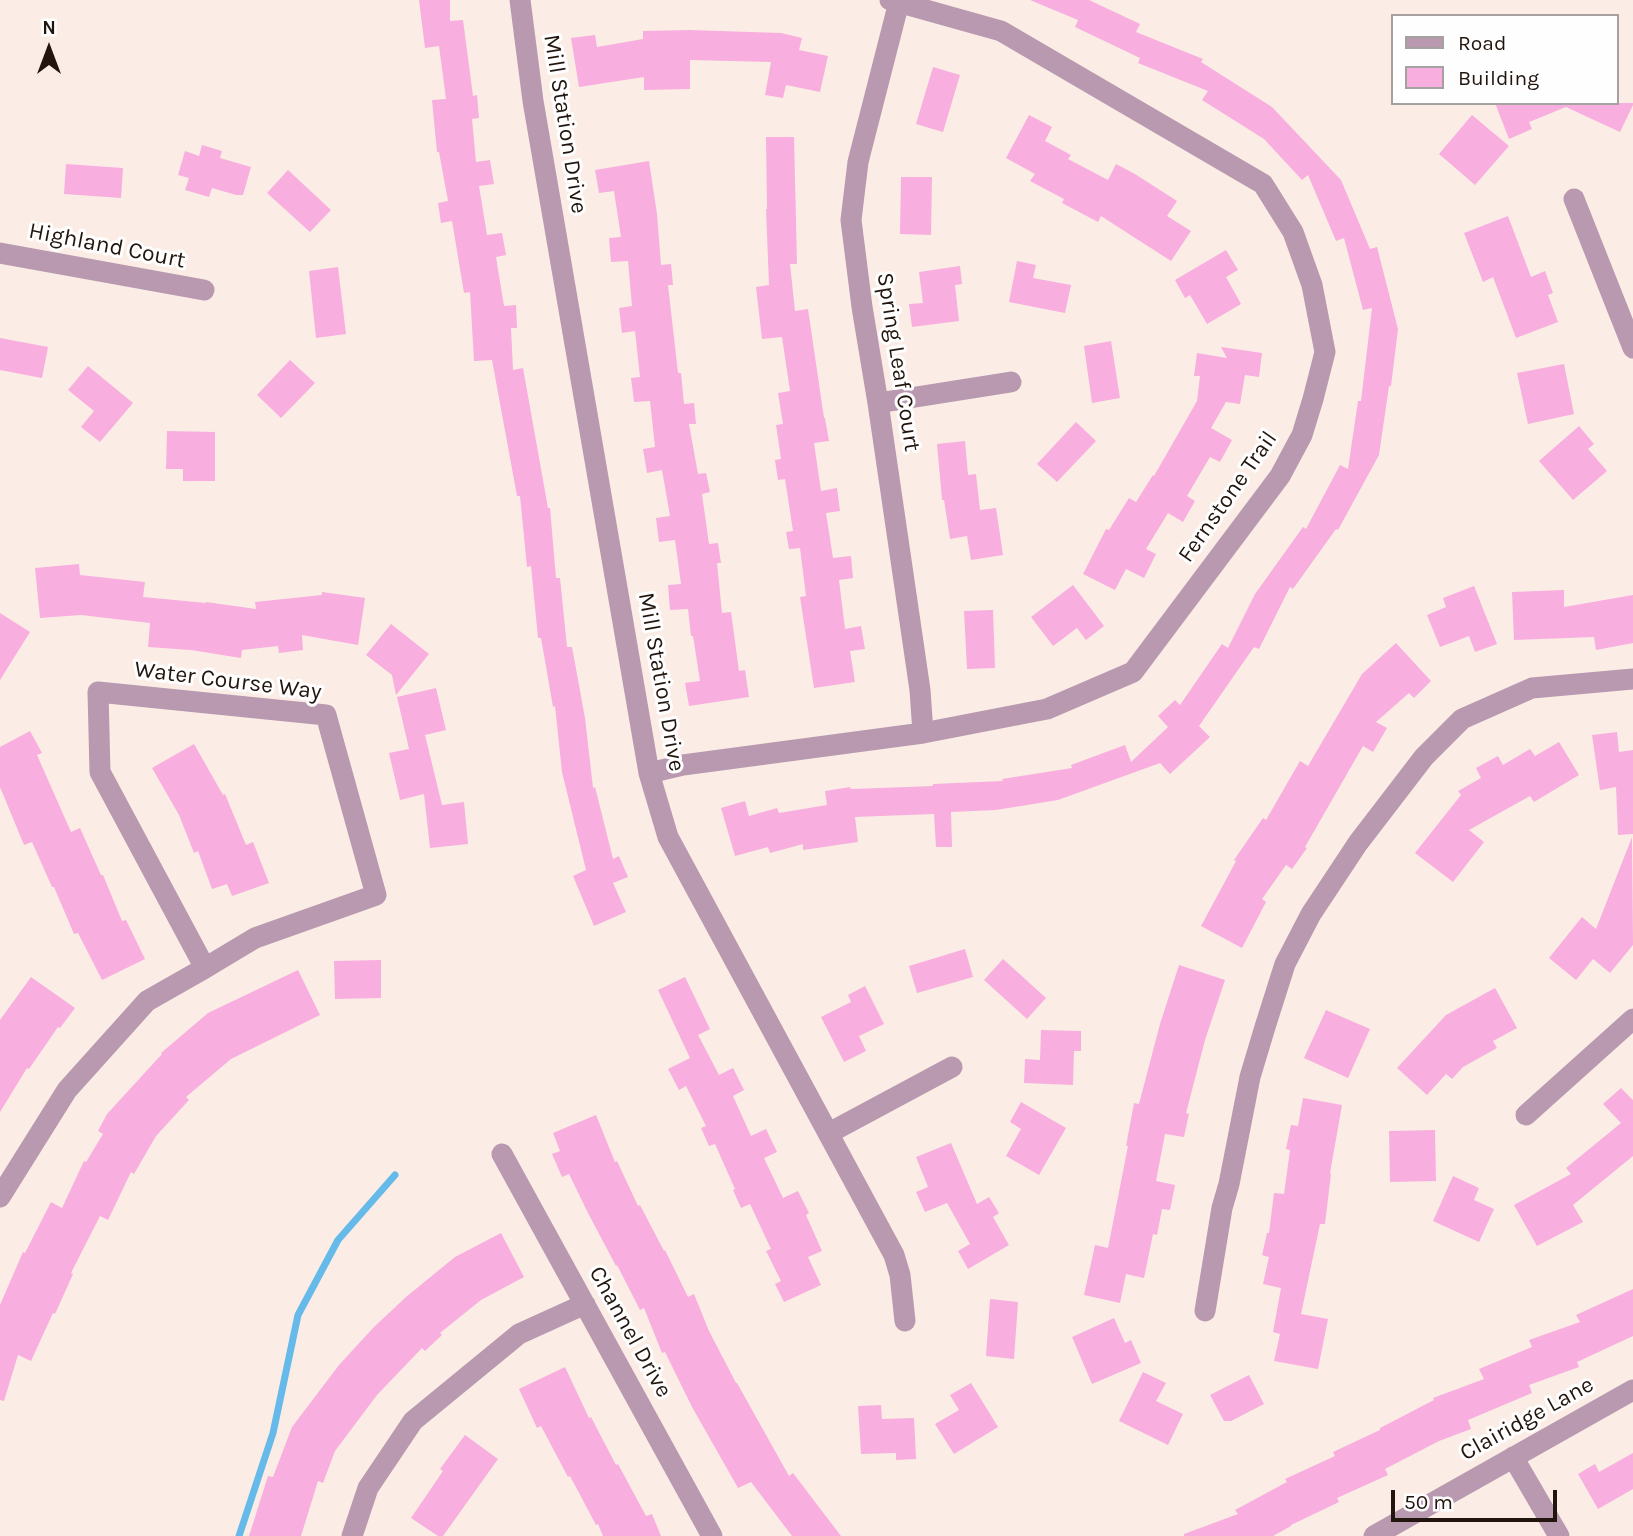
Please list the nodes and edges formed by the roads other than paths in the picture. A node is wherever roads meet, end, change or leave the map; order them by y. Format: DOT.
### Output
graph roads {
  1 [pos="520,0"];
  2 [pos="895,1"];
  3 [pos="1574,199"];
  4 [pos="0,253"];
  5 [pos="204,290"];
  6 [pos="1633,348"];
  7 [pos="1011,382"];
  8 [pos="878,403"];
  9 [pos="1633,679"];
  10 [pos="923,733"];
  11 [pos="649,773"];
  12 [pos="205,968"];
  13 [pos="1633,1019"];
  14 [pos="952,1067"];
  15 [pos="1526,1115"];
  16 [pos="829,1133"];
  17 [pos="502,1154"];
  18 [pos="0,1197"];
  19 [pos="584,1304"];
  20 [pos="1205,1311"];
  21 [pos="905,1321"];
  22 [pos="1633,1390"];
  23 [pos="1513,1457"];
  24 [pos="352,1536"];
  25 [pos="712,1536"];
  26 [pos="1374,1536"];
  27 [pos="1559,1536"];
  1 -- 11 [label="street, Mill Station Drive"];
  2 -- 8 [label="street, Spring Leaf Court"];
  2 -- 10 [label="street, Fernstone Trail"];
  3 -- 6 [label="street"];
  4 -- 5 [label="street, Highland Court"];
  7 -- 8 [label="street"];
  8 -- 10 [label="street, Spring Leaf Court"];
  9 -- 20 [label="street"];
  10 -- 11 [label="street, Fernstone Trail"];
  11 -- 16 [label="street, Mill Station Drive"];
  12 -- 12 [label="street, Water Course Way"];
  12 -- 18 [label="street, Water Course Way"];
  13 -- 15 [label="street"];
  14 -- 16 [label="street"];
  16 -- 21 [label="street, Mill Station Drive"];
  17 -- 19 [label="street, Channel Drive"];
  19 -- 24 [label="street"];
  19 -- 25 [label="street, Channel Drive"];
  22 -- 23 [label="street, Clairidge Lane"];
  23 -- 26 [label="street, Clairidge Lane"];
  23 -- 27 [label="street"];
}
